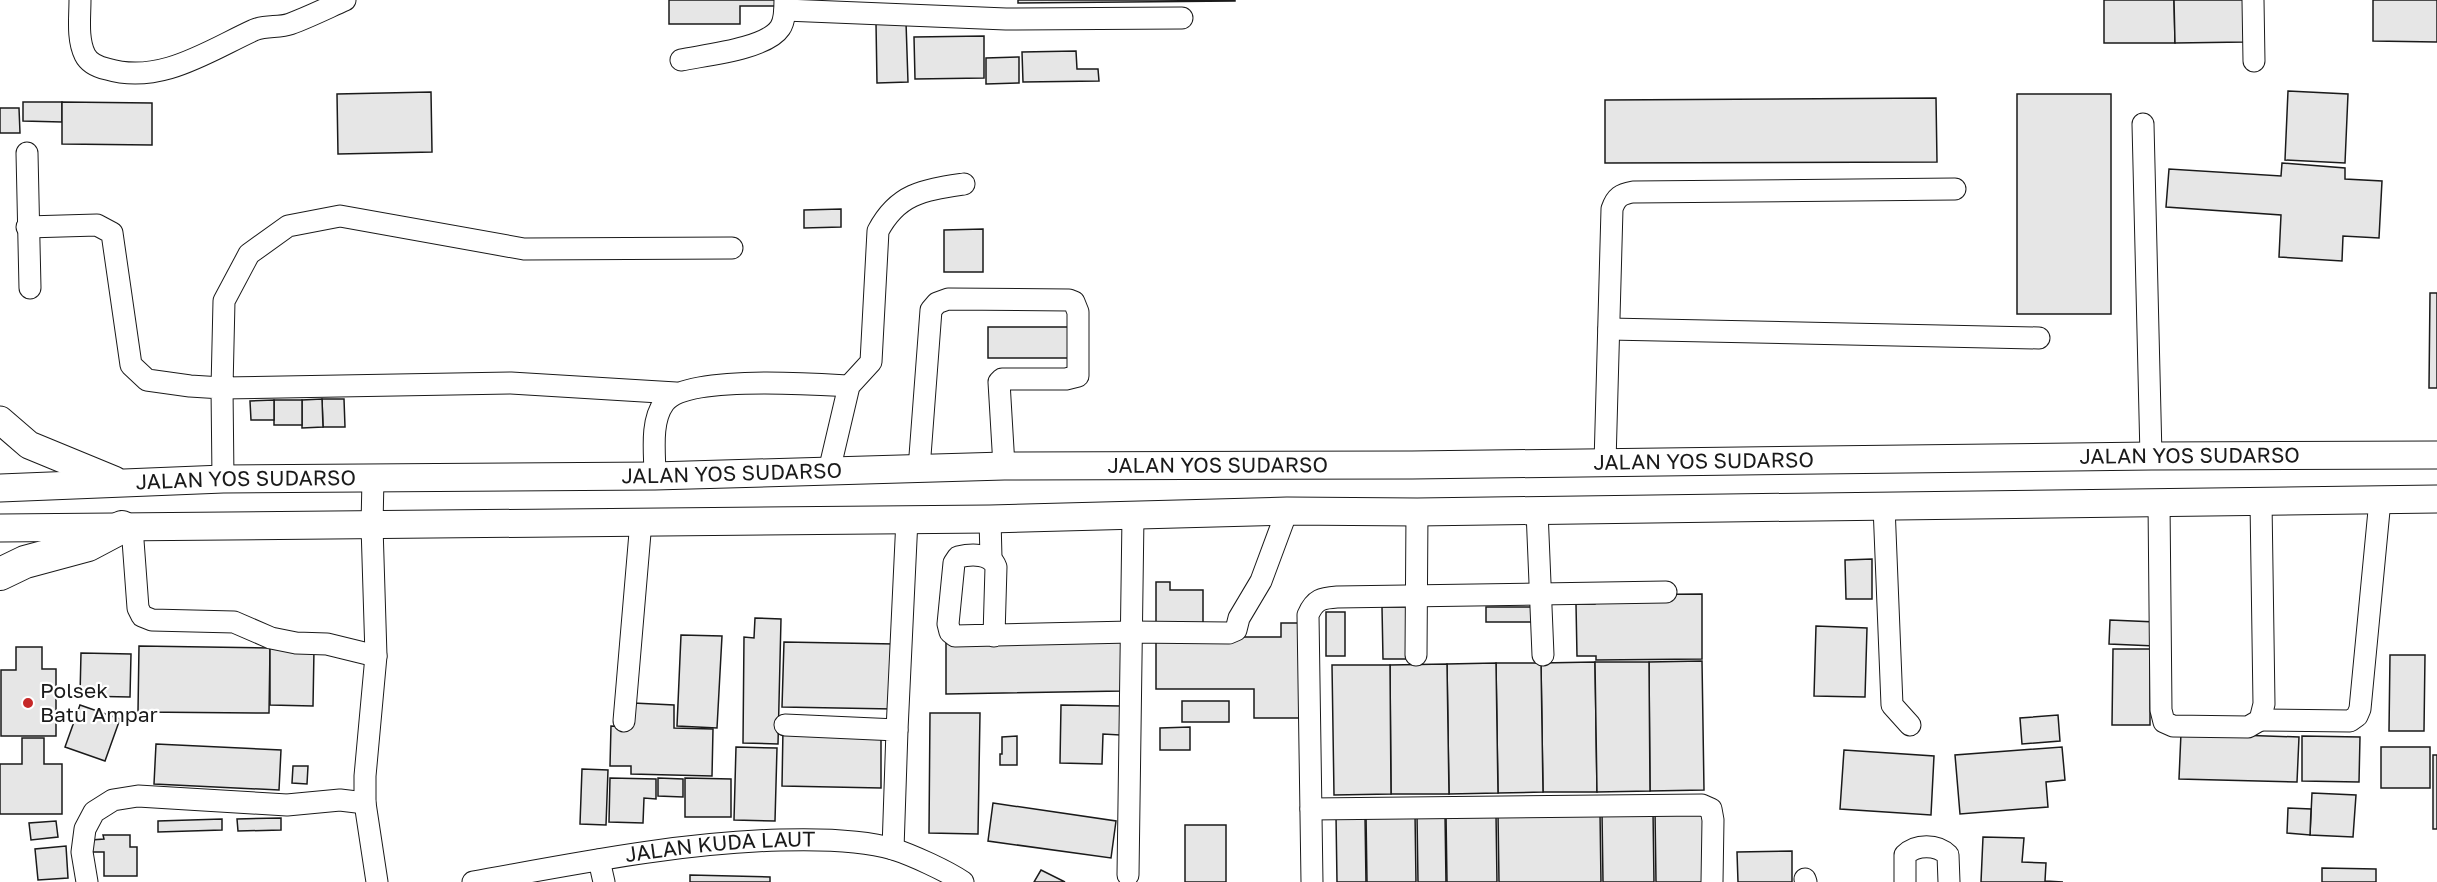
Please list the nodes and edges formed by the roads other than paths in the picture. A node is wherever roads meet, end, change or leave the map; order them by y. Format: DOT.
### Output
graph roads {
  1 [pos="80,0"];
  2 [pos="345,0"];
  3 [pos="2253,0"];
  4 [pos="785,5"];
  5 [pos="876,8"];
  6 [pos="917,8"];
  7 [pos="980,9"];
  8 [pos="1182,18"];
  9 [pos="681,60"];
  10 [pos="2254,61"];
  11 [pos="2144,124"];
  12 [pos="27,153"];
  13 [pos="964,184"];
  14 [pos="1955,189"];
  15 [pos="27,227"];
  16 [pos="732,248"];
  17 [pos="30,288"];
  18 [pos="1608,328"];
  19 [pos="2039,338"];
  20 [pos="849,386"];
  21 [pos="222,388"];
  22 [pos="676,393"];
  23 [pos="0,420"];
  24 [pos="2437,455"];
  25 [pos="2151,456"];
  26 [pos="1605,463"];
  27 [pos="1004,466"];
  28 [pos="919,470"];
  29 [pos="829,471"];
  30 [pos="654,476"];
  31 [pos="373,478"];
  32 [pos="223,479"];
  33 [pos="120,483"];
  34 [pos="0,488"];
  35 [pos="2437,499"];
  36 [pos="2380,500"];
  37 [pos="2159,502"];
  38 [pos="2261,502"];
  39 [pos="1884,506"];
  40 [pos="1537,511"];
  41 [pos="1287,512"];
  42 [pos="1417,512"];
  43 [pos="1133,516"];
  44 [pos="907,519"];
  45 [pos="990,519"];
  46 [pos="641,521"];
  47 [pos="372,526"];
  48 [pos="127,527"];
  49 [pos="0,528"];
  50 [pos="991,558"];
  51 [pos="0,574"];
  52 [pos="1666,592"];
  53 [pos="1540,595"];
  54 [pos="1416,596"];
  55 [pos="1131,632"];
  56 [pos="994,636"];
  57 [pos="1416,655"];
  58 [pos="1543,655"];
  59 [pos="376,657"];
  60 [pos="2260,720"];
  61 [pos="624,721"];
  62 [pos="785,725"];
  63 [pos="1910,725"];
  64 [pos="897,730"];
  65 [pos="365,803"];
  66 [pos="1311,809"];
  67 [pos="893,849"];
  68 [pos="599,860"];
  69 [pos="1128,875"];
  70 [pos="87,882"];
  71 [pos="377,882"];
  72 [pos="473,882"];
  73 [pos="604,882"];
  74 [pos="963,882"];
  75 [pos="1312,882"];
  76 [pos="1712,882"];
  77 [pos="1905,882"];
  78 [pos="1948,882"];
  1 -- 2 [label="street"];
  3 -- 10 [label="street"];
  4 -- 5 [label="street"];
  4 -- 9 [label="street"];
  5 -- 6 [label="street"];
  6 -- 7 [label="street"];
  7 -- 8 [label="street"];
  11 -- 25 [label="street"];
  12 -- 15 [label="street"];
  13 -- 20 [label="street"];
  14 -- 18 [label="street"];
  15 -- 17 [label="street"];
  15 -- 21 [label="street"];
  16 -- 21 [label="street"];
  18 -- 19 [label="street"];
  18 -- 26 [label="street"];
  20 -- 22 [label="street"];
  20 -- 29 [label="street"];
  21 -- 22 [label="street"];
  21 -- 32 [label="street"];
  22 -- 30 [label="street"];
  23 -- 33 [label="main road"];
  24 -- 25 [label="main road, JALAN YOS SUDARSO"];
  25 -- 26 [label="main road, JALAN YOS SUDARSO"];
  26 -- 27 [label="main road, JALAN YOS SUDARSO"];
  27 -- 28 [label="main road, JALAN YOS SUDARSO"];
  27 -- 28 [label="street"];
  28 -- 29 [label="main road, JALAN YOS SUDARSO"];
  29 -- 30 [label="main road, JALAN YOS SUDARSO"];
  30 -- 31 [label="main road, JALAN YOS SUDARSO"];
  31 -- 32 [label="main road, JALAN YOS SUDARSO"];
  31 -- 47 [label="street"];
  32 -- 33 [label="main road, JALAN YOS SUDARSO"];
  33 -- 34 [label="main road, JALAN YOS SUDARSO"];
  35 -- 36 [label="main road"];
  36 -- 38 [label="main road"];
  36 -- 60 [label="street"];
  37 -- 38 [label="main road"];
  37 -- 39 [label="main road"];
  37 -- 60 [label="street"];
  38 -- 60 [label="street"];
  39 -- 40 [label="main road"];
  39 -- 63 [label="street"];
  40 -- 42 [label="main road"];
  40 -- 53 [label="street"];
  41 -- 42 [label="main road"];
  41 -- 43 [label="main road"];
  41 -- 55 [label="street"];
  42 -- 54 [label="street"];
  43 -- 45 [label="main road"];
  43 -- 55 [label="street"];
  44 -- 45 [label="main road"];
  44 -- 46 [label="main road"];
  44 -- 64 [label="street"];
  45 -- 50 [label="street"];
  46 -- 47 [label="main road"];
  46 -- 61 [label="street"];
  47 -- 48 [label="main road"];
  47 -- 59 [label="street"];
  48 -- 49 [label="main road"];
  48 -- 51 [label="highway"];
  48 -- 59 [label="street"];
  50 -- 56 [label="street"];
  50 -- 56 [label="street"];
  52 -- 53 [label="street"];
  53 -- 54 [label="street"];
  53 -- 58 [label="street"];
  54 -- 57 [label="street"];
  54 -- 66 [label="street"];
  55 -- 56 [label="street"];
  55 -- 69 [label="street"];
  59 -- 65 [label="street"];
  62 -- 64 [label="street"];
  64 -- 67 [label="street"];
  65 -- 70 [label="street"];
  65 -- 71 [label="street"];
  66 -- 75 [label="street"];
  66 -- 76 [label="street"];
  67 -- 68 [label="street, JALAN KUDA LAUT"];
  67 -- 74 [label="street, JALAN KUDA LAUT"];
  68 -- 72 [label="street, JALAN KUDA LAUT"];
  68 -- 73 [label="street"];
  77 -- 78 [label="street"];
}
